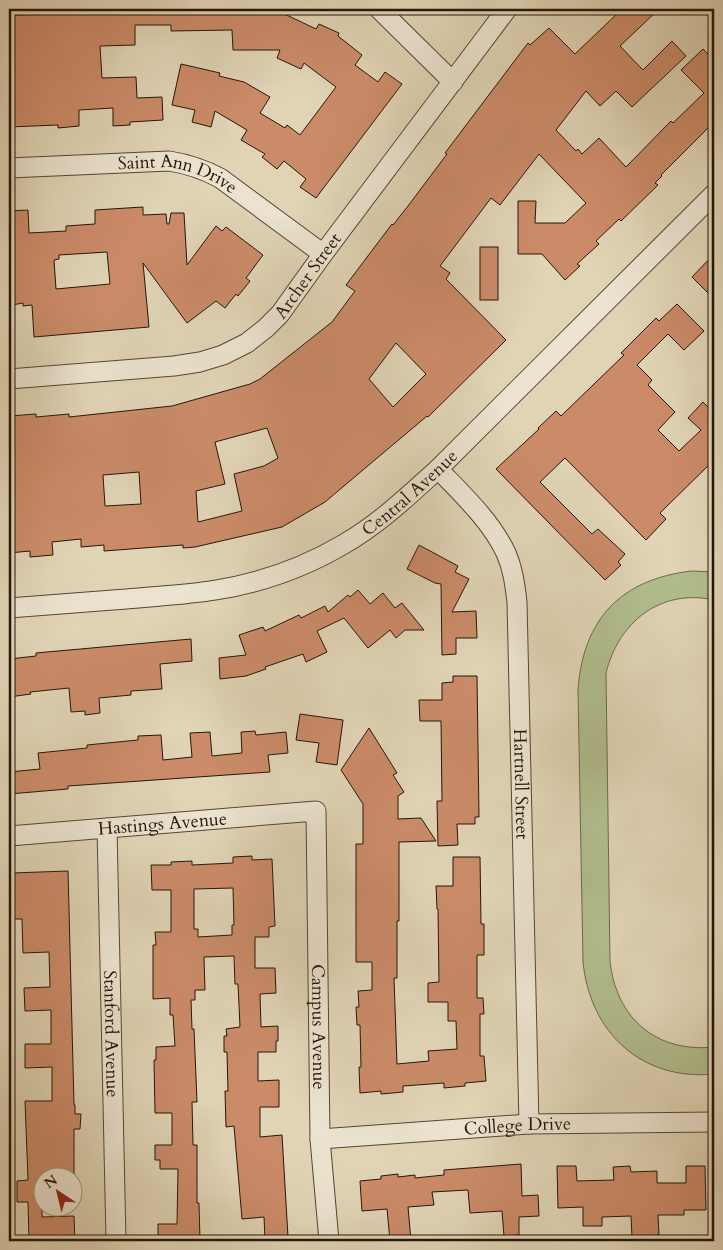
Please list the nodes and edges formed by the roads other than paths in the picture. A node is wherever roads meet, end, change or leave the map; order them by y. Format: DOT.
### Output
graph roads {
  1 [pos="379,9"];
  2 [pos="507,9"];
  3 [pos="453,82"];
  4 [pos="9,168"];
  5 [pos="714,194"];
  6 [pos="323,254"];
  7 [pos="9,379"];
  8 [pos="438,469"];
  9 [pos="9,608"];
  10 [pos="316,811"];
  11 [pos="107,828"];
  12 [pos="9,836"];
  13 [pos="714,1122"];
  14 [pos="529,1124"];
  15 [pos="320,1139"];
  16 [pos="116,1241"];
  17 [pos="329,1241"];
  1 -- 3 [label="street"];
  2 -- 3 [label="street, Archer Street"];
  3 -- 6 [label="street, Archer Street"];
  4 -- 6 [label="street, Saint Ann Drive"];
  5 -- 8 [label="street, Central Avenue"];
  6 -- 7 [label="street, Archer Street"];
  8 -- 9 [label="street, Central Avenue"];
  8 -- 14 [label="street, Hartnell Street"];
  10 -- 11 [label="street, Hastings Avenue"];
  10 -- 15 [label="street, Campus Avenue"];
  11 -- 12 [label="street, Hastings Avenue"];
  11 -- 16 [label="street, Stanford Avenue"];
  13 -- 14 [label="street, College Drive"];
  14 -- 15 [label="street, College Drive"];
  15 -- 17 [label="street, Campus Avenue"];
}
